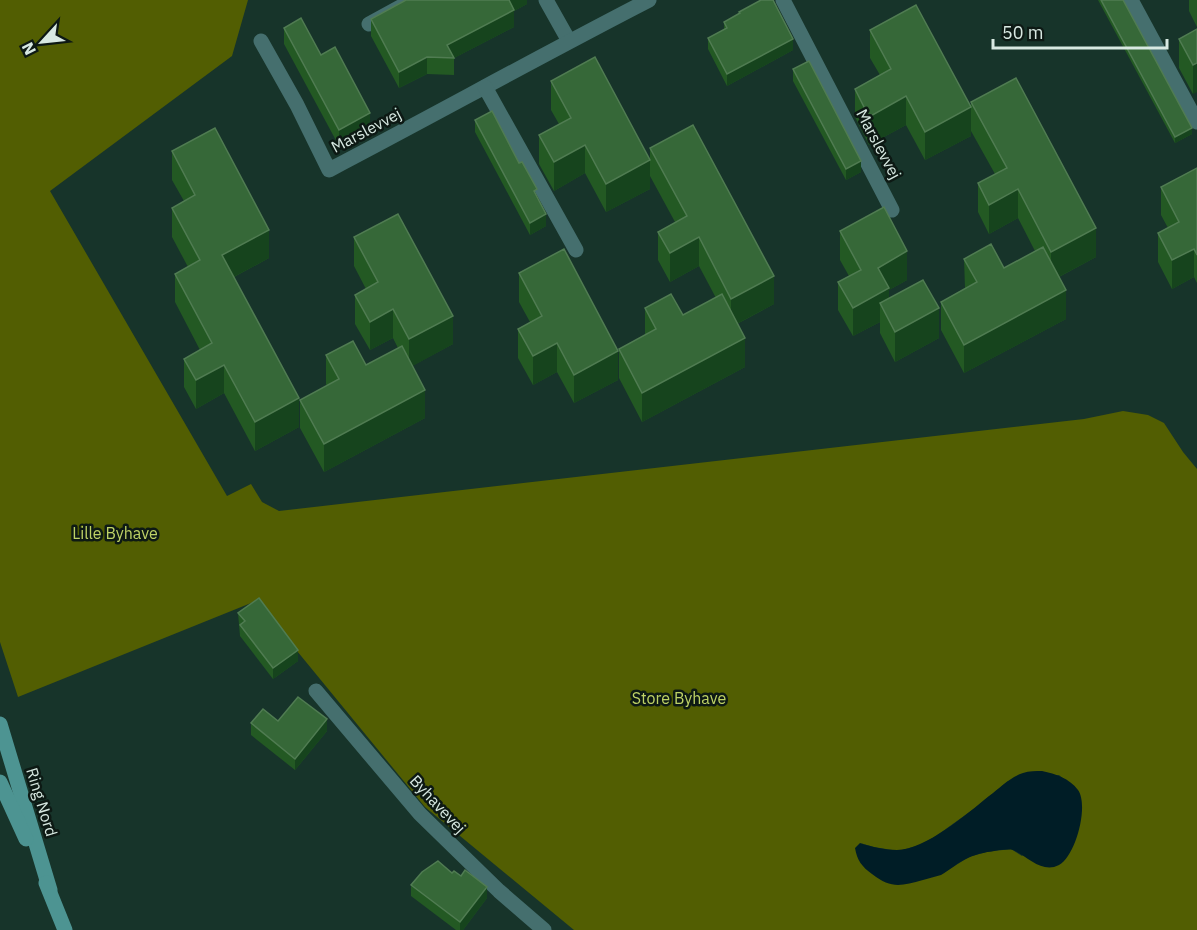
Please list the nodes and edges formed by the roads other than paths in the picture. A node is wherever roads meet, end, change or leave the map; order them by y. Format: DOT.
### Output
graph roads {
  1 [pos="413,0"];
  2 [pos="546,0"];
  3 [pos="649,0"];
  4 [pos="783,0"];
  5 [pos="1131,0"];
  6 [pos="369,24"];
  7 [pos="261,41"];
  8 [pos="569,41"];
  9 [pos="485,87"];
  10 [pos="1197,122"];
  11 [pos="892,210"];
  12 [pos="576,250"];
  13 [pos="316,691"];
  14 [pos="0,724"];
  15 [pos="0,782"];
  16 [pos="50,890"];
  17 [pos="65,930"];
  18 [pos="544,930"];
  1 -- 6 [label="street"];
  2 -- 8 [label="street"];
  3 -- 8 [label="street, Marslevvej"];
  4 -- 11 [label="street, Marslevvej"];
  5 -- 10 [label="street"];
  7 -- 9 [label="street, Marslevvej"];
  8 -- 9 [label="street, Marslevvej"];
  9 -- 12 [label="street"];
  13 -- 18 [label="street, Byhavevej"];
  14 -- 16 [label="main road, Ring Nord"];
  15 -- 16 [label="main road, Ring Nord"];
  16 -- 17 [label="main road, Ring Nord"];
}
